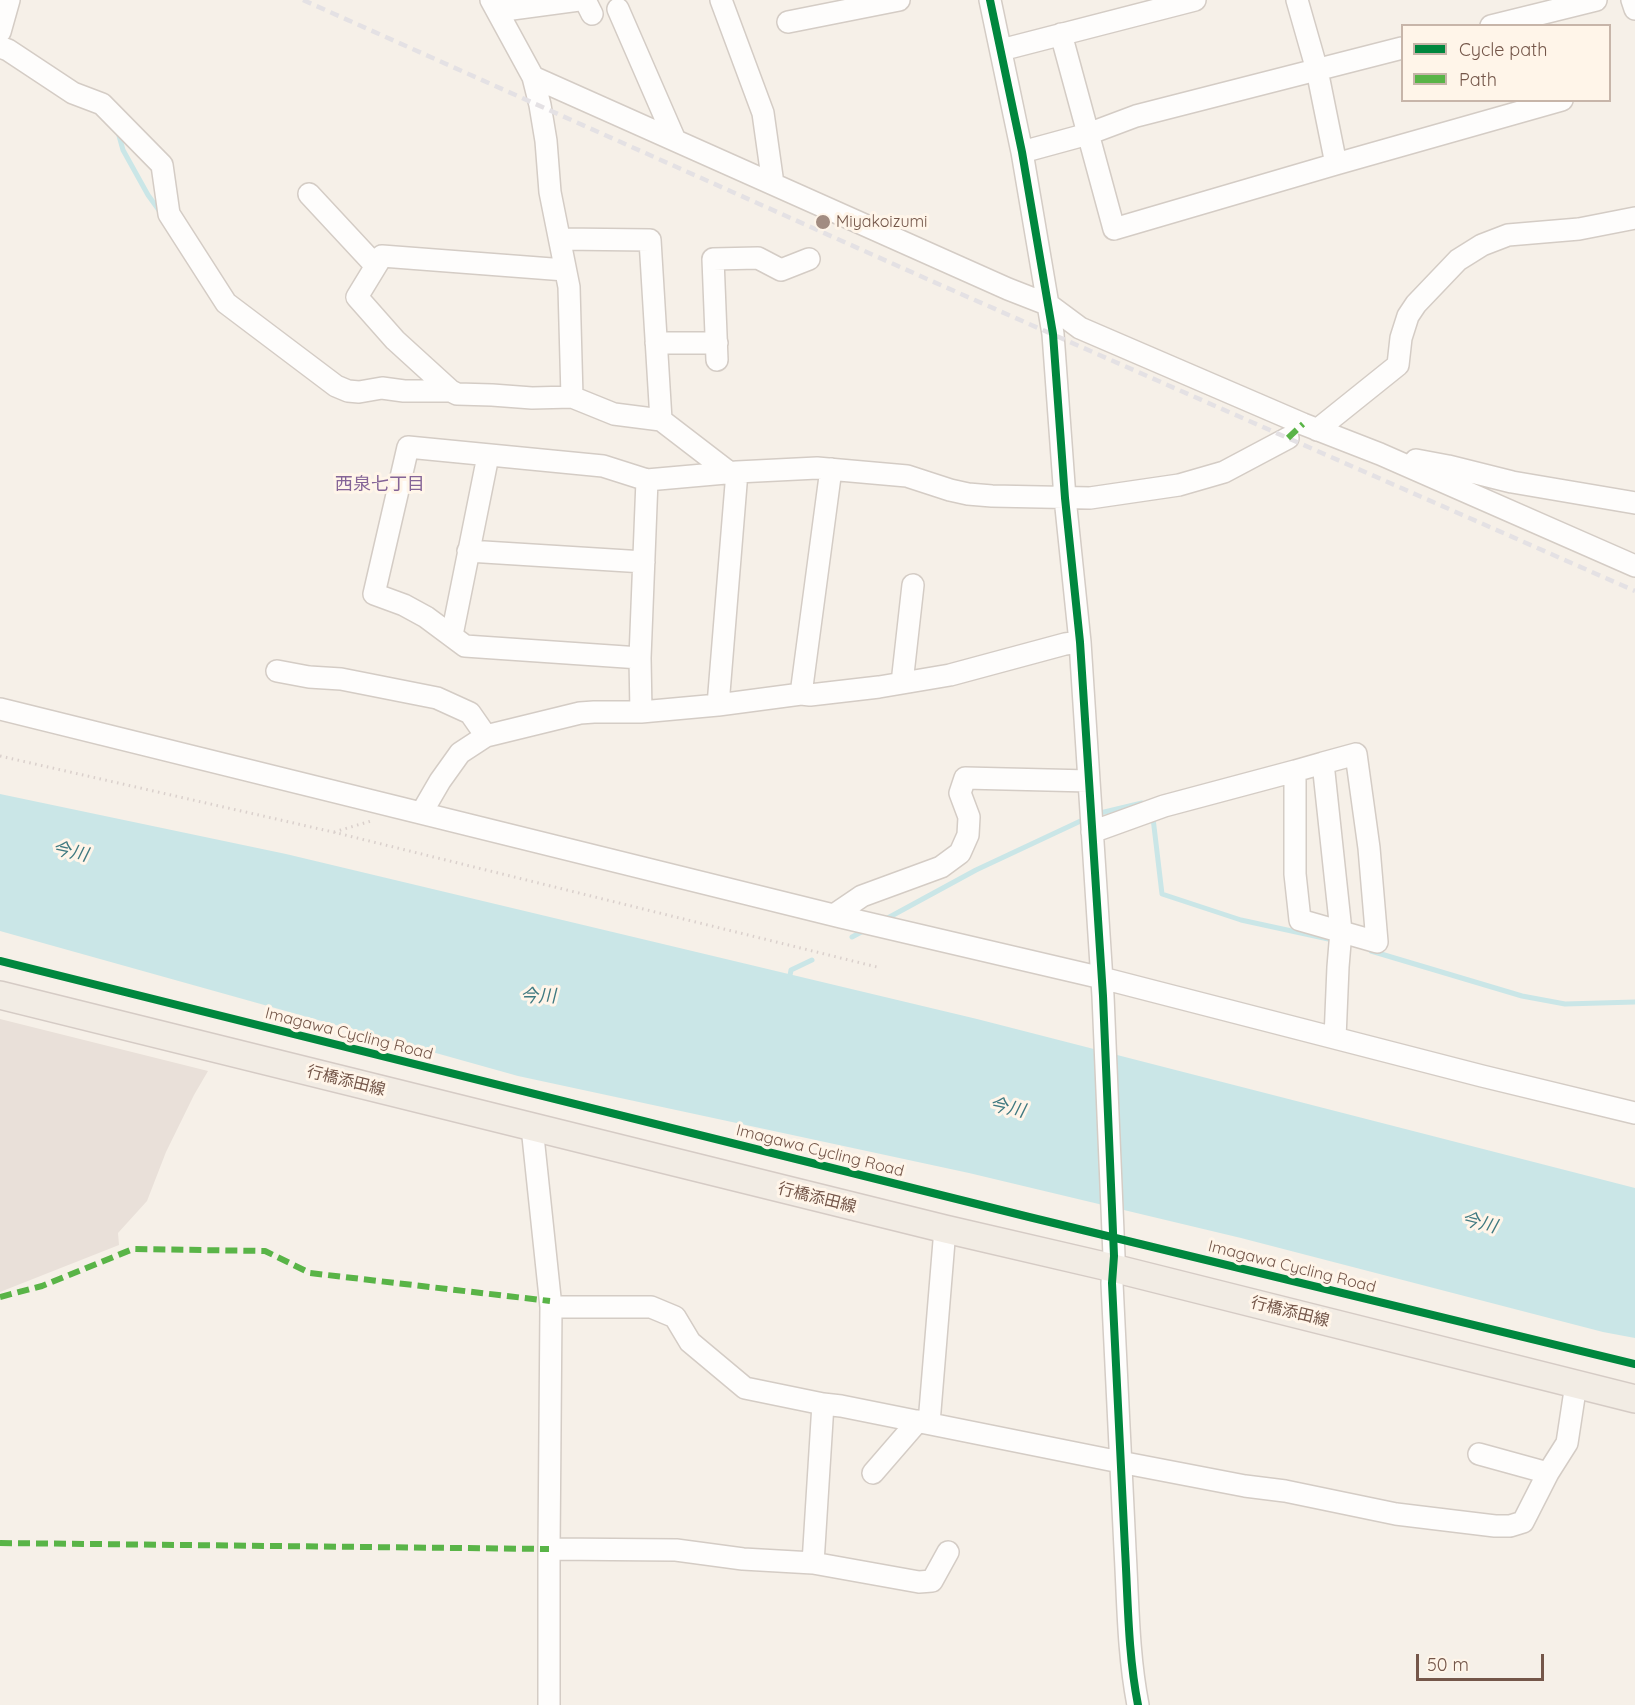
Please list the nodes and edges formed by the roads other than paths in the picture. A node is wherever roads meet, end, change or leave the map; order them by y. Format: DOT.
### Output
graph roads {
  1 [pos="9,0"];
  2 [pos="721,0"];
  3 [pos="899,0"];
  4 [pos="990,0"];
  5 [pos="1195,0"];
  6 [pos="1297,0"];
  7 [pos="1596,0"];
  8 [pos="1632,0"];
  9 [pos="585,5"];
  10 [pos="494,6"];
  11 [pos="618,9"];
  12 [pos="1635,9"];
  13 [pos="1545,19"];
  14 [pos="788,22"];
  15 [pos="1506,24"];
  16 [pos="0,32"];
  17 [pos="1061,34"];
  18 [pos="0,47"];
  19 [pos="1401,48"];
  20 [pos="1001,50"];
  21 [pos="1317,70"];
  22 [pos="533,77"];
  23 [pos="1555,102"];
  24 [pos="1088,134"];
  25 [pos="675,140"];
  26 [pos="1022,152"];
  27 [pos="1336,164"];
  28 [pos="773,184"];
  29 [pos="309,194"];
  30 [pos="1635,218"];
  31 [pos="560,239"];
  32 [pos="809,259"];
  33 [pos="375,265"];
  34 [pos="565,270"];
  35 [pos="1049,304"];
  36 [pos="656,344"];
  37 [pos="451,391"];
  38 [pos="572,397"];
  39 [pos="661,420"];
  40 [pos="1317,430"];
  41 [pos="1288,438"];
  42 [pos="1380,454"];
  43 [pos="488,456"];
  44 [pos="831,469"];
  45 [pos="734,472"];
  46 [pos="647,480"];
  47 [pos="1065,498"];
  48 [pos="1635,503"];
  49 [pos="468,551"];
  50 [pos="645,562"];
  51 [pos="1635,566"];
  52 [pos="913,585"];
  53 [pos="452,635"];
  54 [pos="1080,642"];
  55 [pos="640,657"];
  56 [pos="277,671"];
  57 [pos="902,683"];
  58 [pos="801,694"];
  59 [pos="718,705"];
  60 [pos="0,709"];
  61 [pos="641,711"];
  62 [pos="486,736"];
  63 [pos="1323,763"];
  64 [pos="1295,771"];
  65 [pos="1089,781"];
  66 [pos="422,812"];
  67 [pos="1092,830"];
  68 [pos="837,916"];
  69 [pos="1341,931"];
  70 [pos="1102,987"];
  71 [pos="0,995"];
  72 [pos="1335,1038"];
  73 [pos="1635,1113"];
  74 [pos="532,1127"];
  75 [pos="945,1229"];
  76 [pos="1113,1262"];
  77 [pos="550,1307"];
  78 [pos="1576,1384"];
  79 [pos="1635,1399"];
  80 [pos="823,1404"];
  81 [pos="923,1422"];
  82 [pos="1479,1454"];
  83 [pos="1120,1462"];
  84 [pos="873,1473"];
  85 [pos="1548,1473"];
  86 [pos="549,1549"];
  87 [pos="948,1552"];
  88 [pos="813,1563"];
  89 [pos="549,1705"];
  90 [pos="1138,1705"];
  1 -- 16 [label="street"];
  2 -- 28 [label="street"];
  3 -- 14 [label="street"];
  4 -- 20 [label="street"];
  5 -- 17 [label="street"];
  6 -- 21 [label="street"];
  7 -- 13 [label="street"];
  8 -- 12 [label="street"];
  9 -- 10 [label="street"];
  10 -- 22 [label="street"];
  11 -- 25 [label="street"];
  13 -- 15 [label="street"];
  17 -- 20 [label="street"];
  17 -- 24 [label="street"];
  18 -- 37 [label="street"];
  19 -- 21 [label="street"];
  20 -- 26 [label="street"];
  21 -- 24 [label="street"];
  21 -- 27 [label="street"];
  22 -- 25 [label="street"];
  22 -- 31 [label="street"];
  23 -- 27 [label="street"];
  24 -- 26 [label="street"];
  24 -- 27 [label="street"];
  25 -- 28 [label="street"];
  26 -- 35 [label="street"];
  28 -- 35 [label="street"];
  29 -- 33 [label="street"];
  30 -- 40 [label="street"];
  31 -- 34 [label="street"];
  31 -- 36 [label="street"];
  32 -- 36 [label="street"];
  33 -- 34 [label="street"];
  33 -- 37 [label="street"];
  34 -- 38 [label="street"];
  35 -- 40 [label="street"];
  35 -- 47 [label="street"];
  36 -- 39 [label="street"];
  37 -- 38 [label="street"];
  38 -- 39 [label="street"];
  39 -- 45 [label="street"];
  40 -- 42 [label="street"];
  41 -- 47 [label="street"];
  42 -- 48 [label="street"];
  42 -- 51 [label="street"];
  43 -- 46 [label="street"];
  43 -- 49 [label="street"];
  43 -- 53 [label="street"];
  44 -- 45 [label="street"];
  44 -- 47 [label="street"];
  44 -- 58 [label="street"];
  45 -- 46 [label="street"];
  45 -- 59 [label="street"];
  46 -- 50 [label="street"];
  47 -- 54 [label="street"];
  49 -- 50 [label="street"];
  49 -- 53 [label="street"];
  50 -- 55 [label="street"];
  52 -- 57 [label="street"];
  53 -- 55 [label="street"];
  54 -- 57 [label="street"];
  54 -- 65 [label="street"];
  55 -- 61 [label="street"];
  56 -- 62 [label="street"];
  57 -- 58 [label="street"];
  58 -- 59 [label="street"];
  59 -- 61 [label="street"];
  60 -- 66 [label="street"];
  61 -- 62 [label="street"];
  62 -- 66 [label="street"];
  63 -- 64 [label="street"];
  63 -- 69 [label="street"];
  63 -- 69 [label="street"];
  64 -- 67 [label="street"];
  64 -- 69 [label="street"];
  65 -- 67 [label="street"];
  65 -- 68 [label="street"];
  66 -- 68 [label="street"];
  67 -- 70 [label="street"];
  68 -- 70 [label="street"];
  69 -- 72 [label="street"];
  70 -- 72 [label="street"];
  70 -- 76 [label="street"];
  71 -- 74 [label="main road, 行橋添田線"];
  72 -- 73 [label="street"];
  74 -- 75 [label="main road, 行橋添田線"];
  74 -- 77 [label="street"];
  75 -- 76 [label="main road, 行橋添田線"];
  75 -- 81 [label="street"];
  76 -- 78 [label="main road, 行橋添田線"];
  76 -- 83 [label="street"];
  77 -- 80 [label="street"];
  77 -- 86 [label="street"];
  78 -- 79 [label="main road, 行橋添田線"];
  78 -- 85 [label="street"];
  80 -- 81 [label="street"];
  80 -- 88 [label="street"];
  81 -- 83 [label="street"];
  81 -- 84 [label="street"];
  82 -- 85 [label="street"];
  83 -- 85 [label="street"];
  83 -- 90 [label="street"];
  86 -- 88 [label="street"];
  86 -- 89 [label="street"];
  87 -- 88 [label="street"];
}
